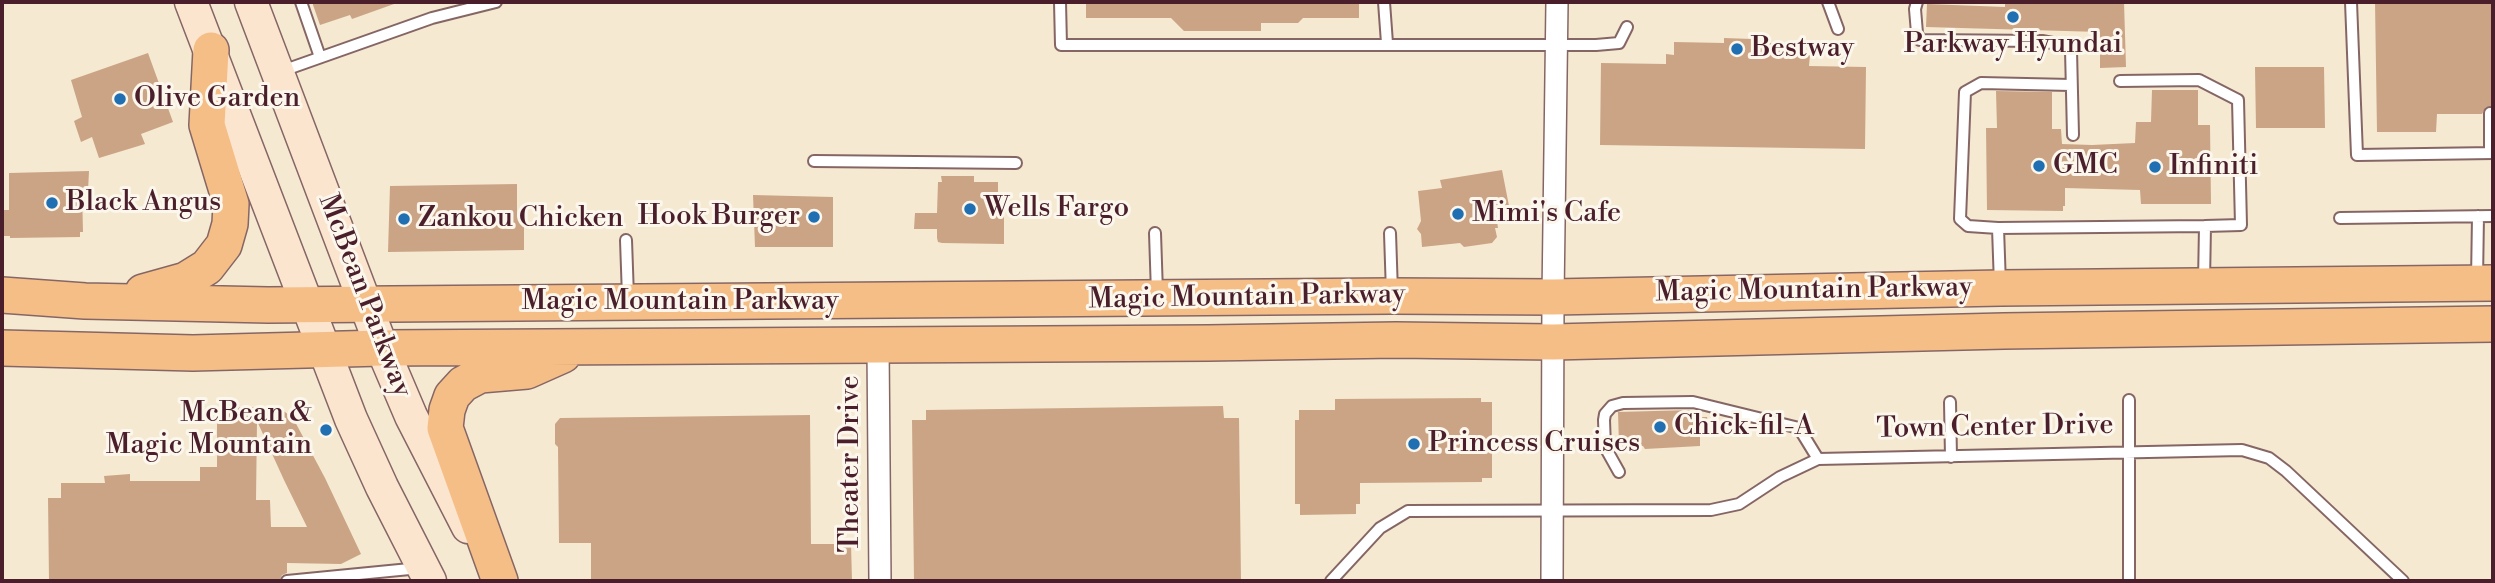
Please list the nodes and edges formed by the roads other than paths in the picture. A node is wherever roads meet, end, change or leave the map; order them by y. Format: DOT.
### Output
graph roads {
  1 [pos="191,2"];
  2 [pos="251,2"];
  3 [pos="301,2"];
  4 [pos="496,2"];
  5 [pos="1060,2"];
  6 [pos="1384,2"];
  7 [pos="1558,2"];
  8 [pos="1828,2"];
  9 [pos="1917,2"];
  10 [pos="2351,2"];
  11 [pos="1627,27"];
  12 [pos="1838,29"];
  13 [pos="1387,43"];
  14 [pos="1556,44"];
  15 [pos="211,50"];
  16 [pos="320,57"];
  17 [pos="279,72"];
  18 [pos="2120,81"];
  19 [pos="2071,85"];
  20 [pos="2490,113"];
  21 [pos="2073,135"];
  22 [pos="2492,153"];
  23 [pos="814,161"];
  24 [pos="1016,163"];
  25 [pos="2478,216"];
  26 [pos="2493,216"];
  27 [pos="2340,218"];
  28 [pos="2205,226"];
  29 [pos="1998,228"];
  30 [pos="1155,233"];
  31 [pos="1391,233"];
  32 [pos="626,240"];
  33 [pos="2485,283"];
  34 [pos="2204,285"];
  35 [pos="2001,288"];
  36 [pos="2,295"];
  37 [pos="1392,296"];
  38 [pos="1553,297"];
  39 [pos="1064,299"];
  40 [pos="1157,299"];
  41 [pos="878,300"];
  42 [pos="85,301"];
  43 [pos="628,302"];
  44 [pos="306,304"];
  45 [pos="364,304"];
  46 [pos="2493,324"];
  47 [pos="2004,331"];
  48 [pos="1552,342"];
  49 [pos="878,345"];
  50 [pos="578,347"];
  51 [pos="669,347"];
  52 [pos="2,348"];
  53 [pos="382,348"];
  54 [pos="323,350"];
  55 [pos="2129,400"];
  56 [pos="1950,402"];
  57 [pos="2129,453"];
  58 [pos="1951,457"];
  59 [pos="1818,459"];
  60 [pos="1619,472"];
  61 [pos="1552,511"];
  62 [pos="426,574"];
  63 [pos="287,581"];
  64 [pos="498,581"];
  65 [pos="880,581"];
  66 [pos="1331,581"];
  67 [pos="1552,581"];
  68 [pos="2129,581"];
  69 [pos="2403,581"];
  1 -- 15 [label="main road, McBean Parkway"];
  2 -- 17 [label="main road, McBean Parkway"];
  3 -- 16 [label="lane"];
  4 -- 16 [label="lane"];
  5 -- 13 [label="lane"];
  6 -- 13 [label="lane"];
  7 -- 14 [label="street"];
  8 -- 12 [label="lane"];
  9 -- 19 [label="lane"];
  10 -- 22 [label="lane"];
  11 -- 14 [label="lane"];
  13 -- 14 [label="lane"];
  14 -- 38 [label="street"];
  15 -- 42 [label="main road"];
  15 -- 44 [label="main road, McBean Parkway"];
  16 -- 17 [label="lane"];
  17 -- 45 [label="main road, McBean Parkway"];
  18 -- 28 [label="lane"];
  19 -- 21 [label="lane"];
  19 -- 29 [label="lane"];
  20 -- 22 [label="lane"];
  23 -- 24 [label="lane"];
  25 -- 26 [label="lane"];
  25 -- 27 [label="lane"];
  25 -- 33 [label="lane"];
  28 -- 29 [label="lane"];
  28 -- 34 [label="lane"];
  29 -- 35 [label="lane"];
  30 -- 40 [label="lane"];
  31 -- 37 [label="lane"];
  32 -- 43 [label="lane"];
  33 -- 34 [label="main road, Magic Mountain Parkway"];
  34 -- 35 [label="main road, Magic Mountain Parkway"];
  34 -- 47 [label="main road"];
  35 -- 38 [label="main road, Magic Mountain Parkway"];
  36 -- 42 [label="main road, Magic Mountain Parkway"];
  37 -- 38 [label="main road, Magic Mountain Parkway"];
  37 -- 40 [label="main road, Magic Mountain Parkway"];
  38 -- 48 [label="street"];
  39 -- 40 [label="main road, Magic Mountain Parkway"];
  39 -- 41 [label="main road, Magic Mountain Parkway"];
  39 -- 49 [label="main road"];
  41 -- 43 [label="main road, Magic Mountain Parkway"];
  41 -- 51 [label="main road"];
  42 -- 44 [label="main road, Magic Mountain Parkway"];
  43 -- 45 [label="main road, Magic Mountain Parkway"];
  44 -- 45 [label="main road, Magic Mountain Parkway"];
  44 -- 54 [label="main road, McBean Parkway"];
  45 -- 53 [label="main road, McBean Parkway"];
  46 -- 47 [label="main road, Magic Mountain Parkway"];
  47 -- 48 [label="main road, Magic Mountain Parkway"];
  48 -- 49 [label="main road, Magic Mountain Parkway"];
  48 -- 61 [label="street"];
  49 -- 51 [label="main road, Magic Mountain Parkway"];
  49 -- 65 [label="street, Theater Drive"];
  50 -- 51 [label="main road, Magic Mountain Parkway"];
  50 -- 53 [label="main road, Magic Mountain Parkway"];
  50 -- 64 [label="main road"];
  52 -- 54 [label="main road, Magic Mountain Parkway"];
  53 -- 54 [label="main road, Magic Mountain Parkway"];
  53 -- 64 [label="main road, McBean Parkway"];
  54 -- 62 [label="main road, McBean Parkway"];
  55 -- 57 [label="lane"];
  56 -- 58 [label="lane"];
  57 -- 58 [label="lane, Town Center Drive"];
  57 -- 68 [label="lane"];
  57 -- 69 [label="lane, Town Center Drive"];
  58 -- 59 [label="lane, Town Center Drive"];
  59 -- 60 [label="lane"];
  59 -- 61 [label="lane, Town Center Drive"];
  61 -- 66 [label="lane, Town Center Drive"];
  61 -- 67 [label="street"];
  62 -- 63 [label="lane"];
}
